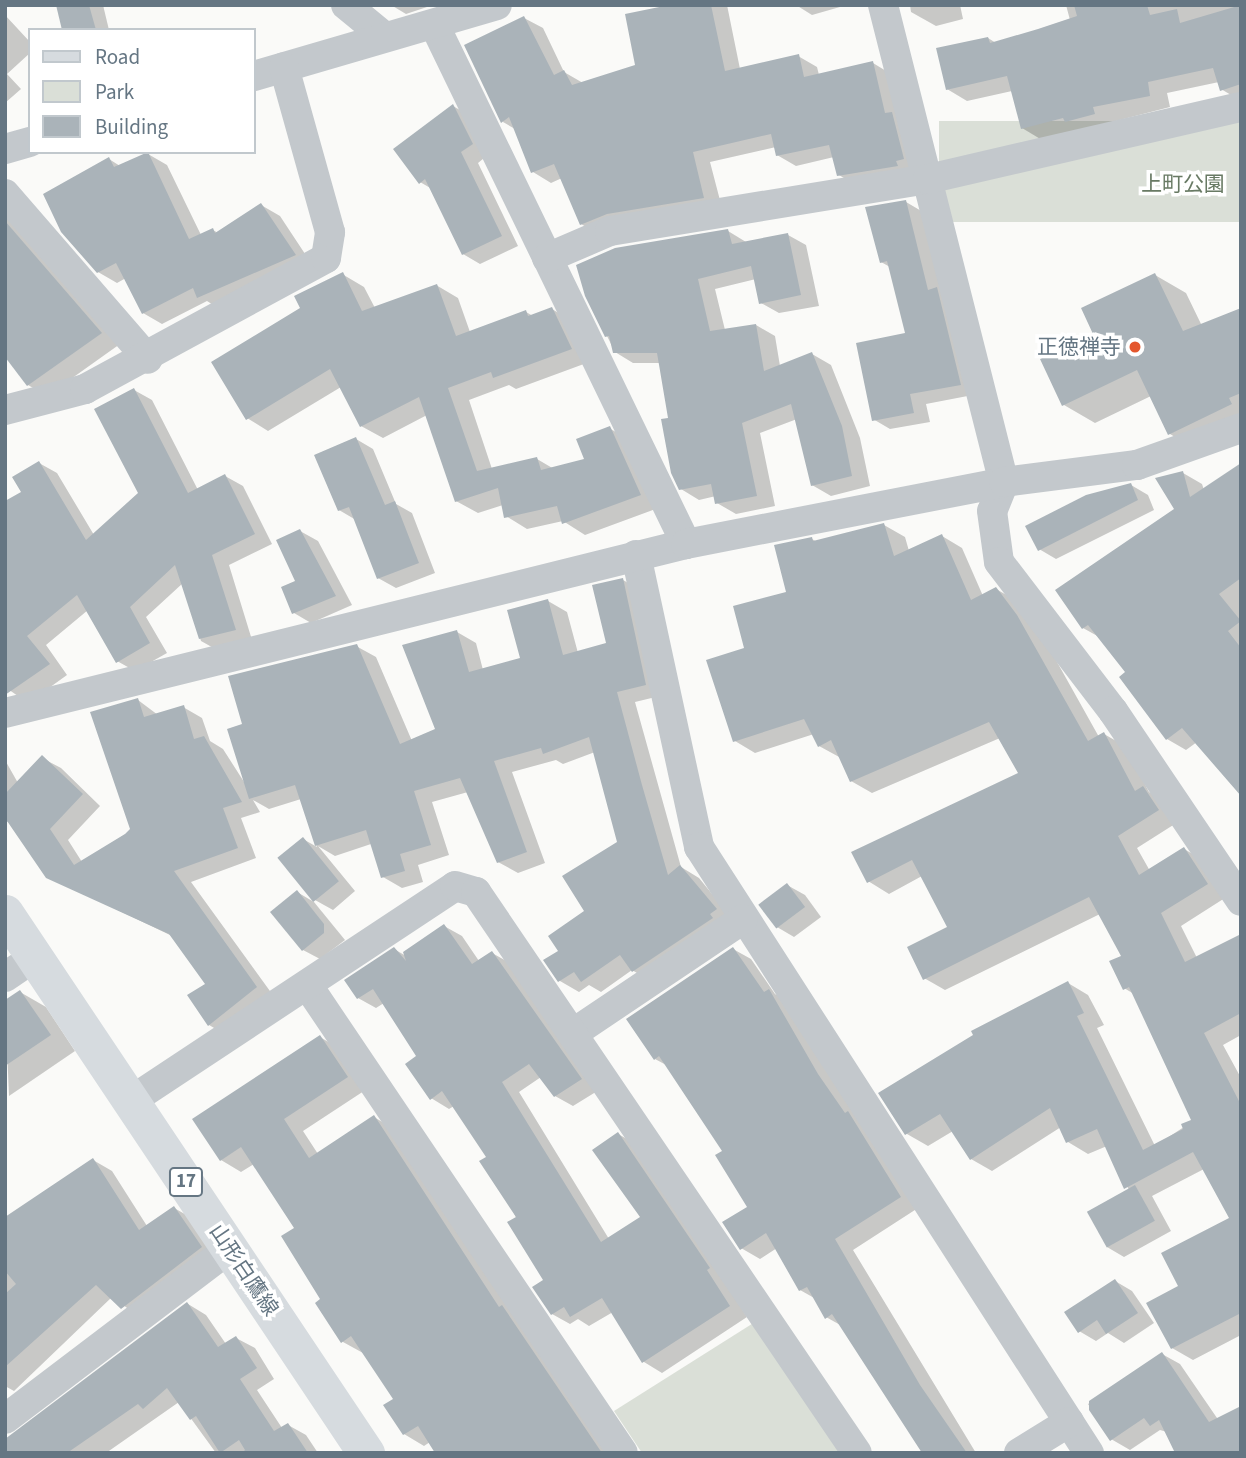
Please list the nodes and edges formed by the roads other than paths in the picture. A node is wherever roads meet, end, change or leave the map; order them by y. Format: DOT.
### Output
graph roads {
  1 [pos="346,5"];
  2 [pos="497,5"];
  3 [pos="883,5"];
  4 [pos="433,24"];
  5 [pos="385,37"];
  6 [pos="284,67"];
  7 [pos="256,75"];
  8 [pos="1241,107"];
  9 [pos="28,143"];
  10 [pos="5,149"];
  11 [pos="928,179"];
  12 [pos="5,194"];
  13 [pos="547,258"];
  14 [pos="148,359"];
  15 [pos="5,411"];
  16 [pos="1241,428"];
  17 [pos="1004,482"];
  18 [pos="686,544"];
  19 [pos="636,555"];
  20 [pos="5,713"];
  21 [pos="1241,901"];
  22 [pos="5,913"];
  23 [pos="743,919"];
  24 [pos="20,967"];
  25 [pos="308,986"];
  26 [pos="575,1032"];
  27 [pos="132,1100"];
  28 [pos="230,1248"];
  29 [pos="5,1419"];
  30 [pos="1069,1422"];
  31 [pos="366,1453"];
  32 [pos="623,1453"];
  33 [pos="857,1453"];
  34 [pos="1019,1453"];
  35 [pos="1089,1453"];
  1 -- 5 [label="street"];
  2 -- 4 [label="street"];
  3 -- 11 [label="street"];
  4 -- 5 [label="street"];
  4 -- 13 [label="street"];
  5 -- 6 [label="street"];
  6 -- 7 [label="street"];
  6 -- 14 [label="street"];
  8 -- 11 [label="street"];
  9 -- 10 [label="street"];
  11 -- 13 [label="street"];
  11 -- 17 [label="street"];
  12 -- 14 [label="street"];
  13 -- 18 [label="street"];
  14 -- 15 [label="street"];
  16 -- 17 [label="street"];
  17 -- 18 [label="street"];
  17 -- 21 [label="street"];
  18 -- 19 [label="street"];
  19 -- 20 [label="street"];
  19 -- 23 [label="street"];
  22 -- 24 [label="main road, 山形白鷹線 / 17"];
  23 -- 26 [label="street"];
  23 -- 30 [label="street"];
  24 -- 27 [label="main road, 山形白鷹線 / 17"];
  25 -- 26 [label="street"];
  25 -- 27 [label="street"];
  25 -- 32 [label="street"];
  26 -- 33 [label="street"];
  27 -- 28 [label="main road, 山形白鷹線 / 17"];
  28 -- 29 [label="street"];
  28 -- 31 [label="main road, 山形白鷹線 / 17"];
  30 -- 34 [label="street"];
  30 -- 35 [label="street"];
}
